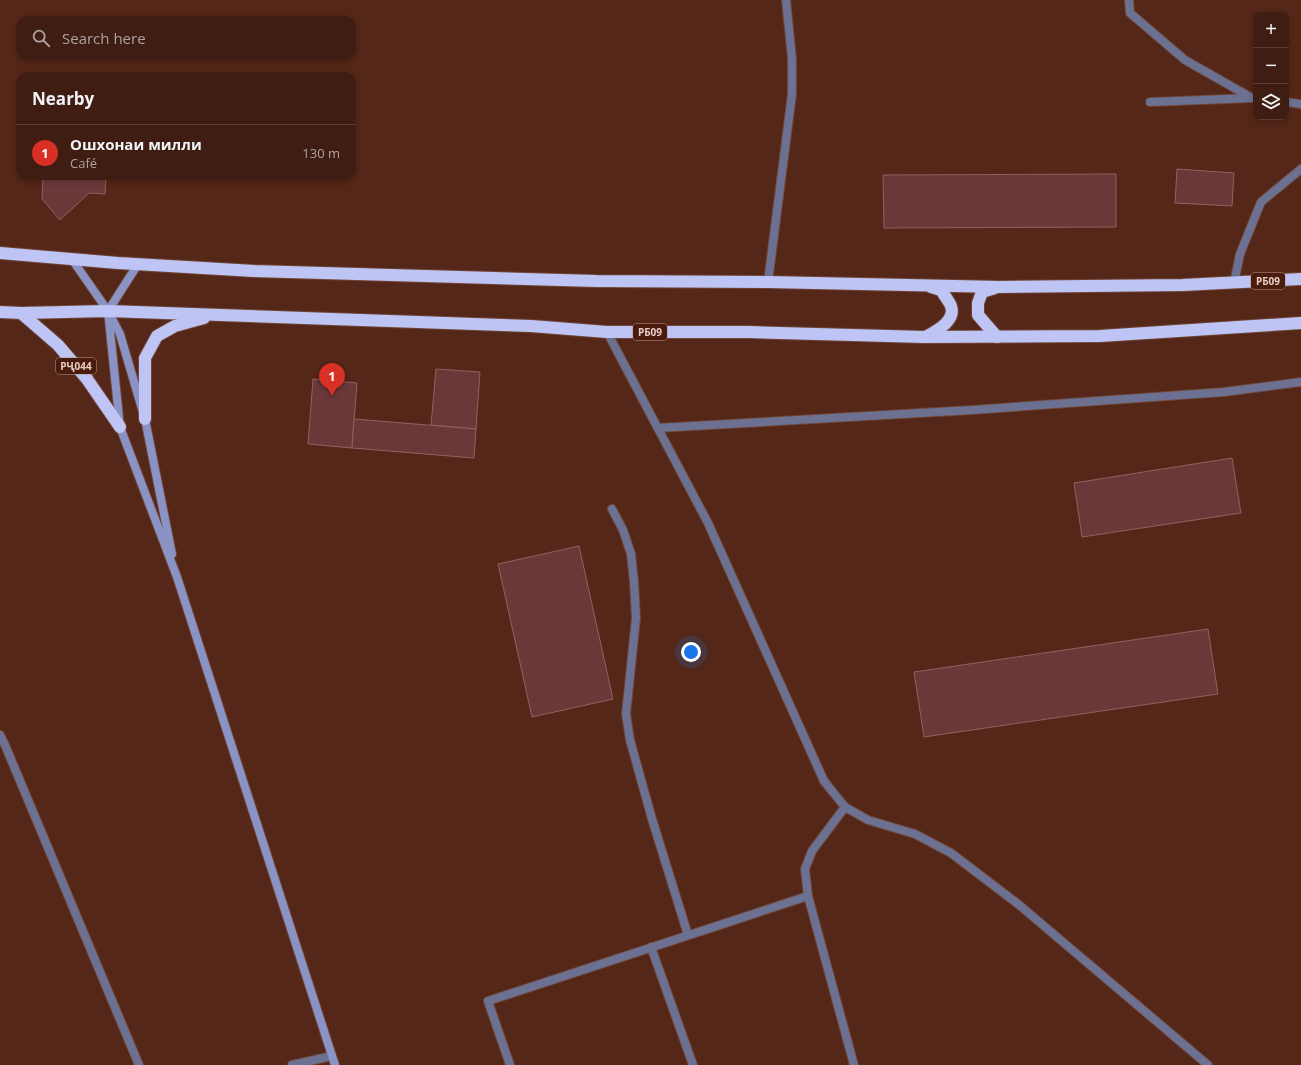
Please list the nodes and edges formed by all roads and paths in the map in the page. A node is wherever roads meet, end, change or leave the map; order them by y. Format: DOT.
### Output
graph roads {
  1 [pos="786,0"];
  2 [pos="1129,0"];
  3 [pos="1253,97"];
  4 [pos="1253,98"];
  5 [pos="1150,102"];
  6 [pos="1289,102"];
  7 [pos="1301,104"];
  8 [pos="1301,169"];
  9 [pos="0,253"];
  10 [pos="71,258"];
  11 [pos="138,264"];
  12 [pos="1301,278"];
  13 [pos="768,282"];
  14 [pos="1234,283"];
  15 [pos="920,285"];
  16 [pos="1000,287"];
  17 [pos="108,311"];
  18 [pos="0,312"];
  19 [pos="21,313"];
  20 [pos="213,315"];
  21 [pos="1301,323"];
  22 [pos="607,332"];
  23 [pos="924,337"];
  24 [pos="998,337"];
  25 [pos="1301,382"];
  26 [pos="145,420"];
  27 [pos="120,427"];
  28 [pos="658,428"];
  29 [pos="612,509"];
  30 [pos="177,577"];
  31 [pos="0,735"];
  32 [pos="845,807"];
  33 [pos="808,896"];
  34 [pos="688,935"];
  35 [pos="651,947"];
  36 [pos="332,1056"];
  37 [pos="139,1065"];
  38 [pos="292,1065"];
  39 [pos="336,1065"];
  40 [pos="510,1065"];
  41 [pos="693,1065"];
  42 [pos="854,1065"];
  43 [pos="1208,1065"];
  1 -- 13 [label="street"];
  2 -- 3 [label="street"];
  4 -- 5 [label="street"];
  6 -- 7 [label="street"];
  8 -- 14 [label="street"];
  9 -- 10 [label="highway, РБ09"];
  10 -- 11 [label="highway, РБ09"];
  10 -- 17 [label="main road"];
  11 -- 13 [label="highway, РБ09"];
  11 -- 17 [label="main road"];
  12 -- 14 [label="highway, РБ09"];
  13 -- 15 [label="highway, РБ09"];
  14 -- 16 [label="highway, РБ09"];
  15 -- 16 [label="highway, РБ09"];
  15 -- 23 [label="highway"];
  16 -- 24 [label="highway"];
  17 -- 19 [label="highway, РБ09"];
  17 -- 20 [label="highway, РБ09"];
  17 -- 26 [label="main road"];
  17 -- 27 [label="main road"];
  18 -- 19 [label="highway, РБ09"];
  19 -- 27 [label="highway, РҶ044"];
  20 -- 22 [label="highway, РБ09"];
  20 -- 26 [label="highway, РҶ044"];
  21 -- 24 [label="highway, РБ09"];
  22 -- 23 [label="highway, РБ09"];
  22 -- 28 [label="street"];
  23 -- 24 [label="highway, РБ09"];
  25 -- 28 [label="street"];
  26 -- 30 [label="main road, РҶ044"];
  27 -- 30 [label="main road, РҶ044"];
  28 -- 32 [label="street"];
  29 -- 34 [label="street"];
  30 -- 36 [label="main road, РҶ044"];
  31 -- 37 [label="street"];
  32 -- 33 [label="street"];
  32 -- 43 [label="street"];
  33 -- 34 [label="street"];
  33 -- 42 [label="street"];
  34 -- 35 [label="street"];
  35 -- 40 [label="street"];
  35 -- 41 [label="street"];
  36 -- 38 [label="street"];
  36 -- 39 [label="main road, РҶ044"];
}
